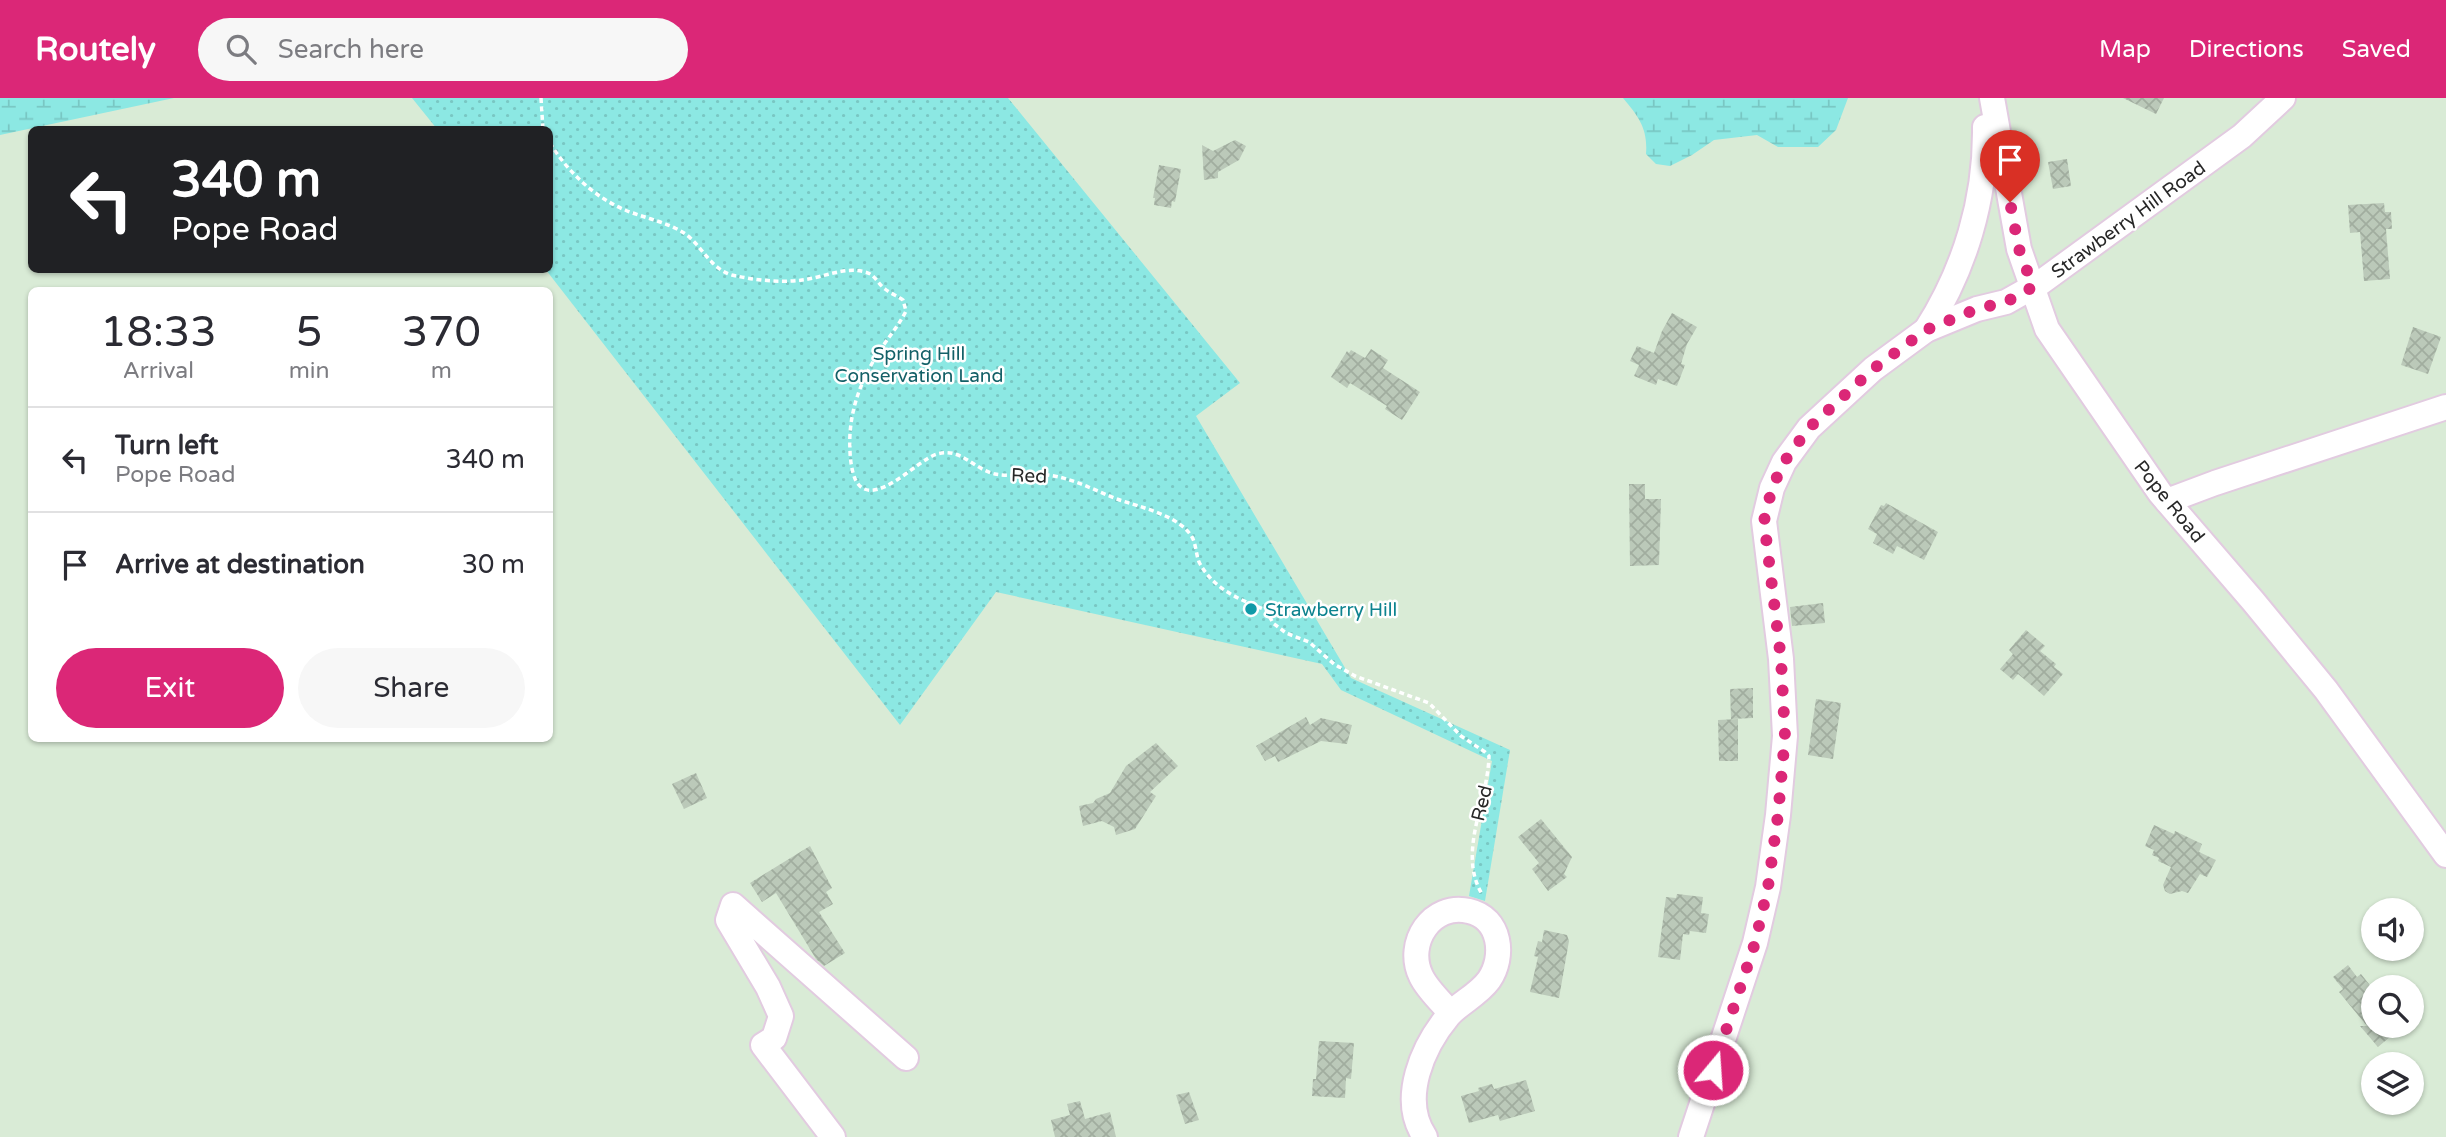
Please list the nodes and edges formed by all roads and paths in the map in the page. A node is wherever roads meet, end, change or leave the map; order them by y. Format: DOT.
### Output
graph roads {
  1 [pos="541,98"];
  2 [pos="1984,98"];
  3 [pos="1992,98"];
  4 [pos="2283,98"];
  5 [pos="543,126"];
  6 [pos="553,148"];
  7 [pos="2033,287"];
  8 [pos="1926,330"];
  9 [pos="2446,407"];
  10 [pos="2167,501"];
  11 [pos="2446,855"];
  12 [pos="1483,896"];
  13 [pos="1451,1013"];
  14 [pos="906,1058"];
  15 [pos="833,1137"];
  16 [pos="1425,1137"];
  17 [pos="1691,1137"];
  1 -- 5 [label="path"];
  2 -- 8 [label="street"];
  3 -- 7 [label="street, Pope Road"];
  4 -- 7 [label="street, Strawberry Hill Road"];
  6 -- 12 [label="path, Red"];
  7 -- 8 [label="street, Strawberry Hill Road"];
  7 -- 10 [label="street, Pope Road"];
  8 -- 17 [label="street, Strawberry Hill Road"];
  9 -- 10 [label="street"];
  10 -- 11 [label="street, Pope Road"];
  13 -- 16 [label="street"];
  14 -- 15 [label="street"];
}
